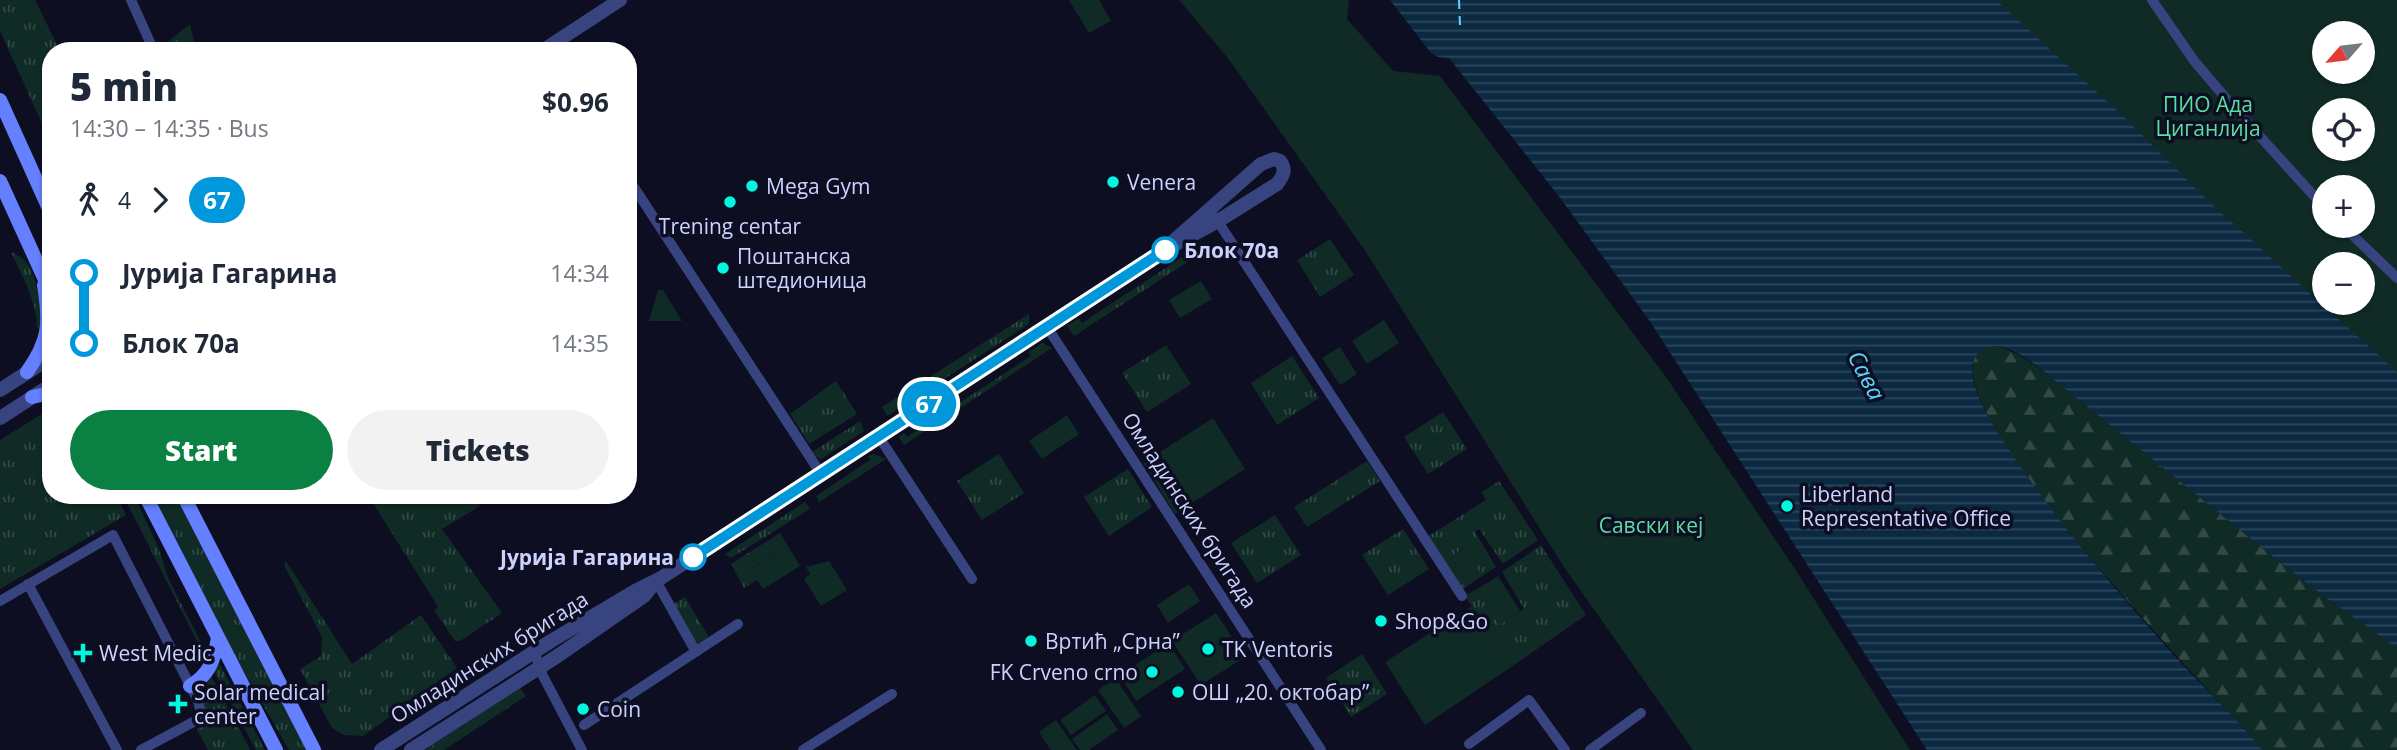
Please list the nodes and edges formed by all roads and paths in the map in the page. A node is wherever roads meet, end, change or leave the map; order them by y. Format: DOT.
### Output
graph roads {
  1 [pos="131,0"];
  2 [pos="620,0"];
  3 [pos="2152,0"];
  4 [pos="150,42"];
  5 [pos="556,42"];
  6 [pos="0,100"];
  7 [pos="0,180"];
  8 [pos="637,192"];
  9 [pos="42,193"];
  10 [pos="2312,194"];
  11 [pos="1214,215"];
  12 [pos="2355,238"];
  13 [pos="42,273"];
  14 [pos="2397,278"];
  15 [pos="1046,327"];
  16 [pos="42,347"];
  17 [pos="42,363"];
  18 [pos="27,372"];
  19 [pos="0,390"];
  20 [pos="42,391"];
  21 [pos="42,395"];
  22 [pos="32,397"];
  23 [pos="0,418"];
  24 [pos="879,437"];
  25 [pos="821,474"];
  26 [pos="150,504"];
  27 [pos="188,504"];
  28 [pos="972,579"];
  29 [pos="656,581"];
  30 [pos="28,584"];
  31 [pos="1462,596"];
  32 [pos="0,601"];
  33 [pos="738,624"];
  34 [pos="218,638"];
  35 [pos="534,651"];
  36 [pos="696,652"];
  37 [pos="540,667"];
  38 [pos="190,686"];
  39 [pos="892,694"];
  40 [pos="1641,713"];
  41 [pos="584,724"];
  42 [pos="311,744"];
  43 [pos="1469,744"];
  44 [pos="275,749"];
  45 [pos="117,750"];
  46 [pos="141,750"];
  47 [pos="323,750"];
  48 [pos="381,750"];
  49 [pos="411,750"];
  50 [pos="582,750"];
  51 [pos="803,750"];
  52 [pos="1321,750"];
  53 [pos="1565,750"];
  54 [pos="1590,750"];
  1 -- 4 [label="street"];
  2 -- 5 [label="street"];
  3 -- 10 [label="street"];
  6 -- 9 [label="main road"];
  7 -- 13 [label="main road"];
  8 -- 25 [label="street"];
  11 -- 11 [label="street, Омладинских бригада"];
  11 -- 15 [label="street, Омладинских бригада"];
  11 -- 31 [label="street"];
  12 -- 14 [label="street"];
  15 -- 24 [label="street, Омладинских бригада"];
  15 -- 52 [label="street, Омладинских бригада"];
  16 -- 18 [label="main road"];
  17 -- 18 [label="street"];
  18 -- 19 [label="street"];
  20 -- 22 [label="street"];
  21 -- 22 [label="main road"];
  22 -- 23 [label="street"];
  24 -- 25 [label="street, Омладинских бригада"];
  24 -- 28 [label="street"];
  25 -- 29 [label="street, Омладинских бригада"];
  26 -- 34 [label="main road"];
  27 -- 42 [label="main road"];
  29 -- 35 [label="street, Омладинских бригада"];
  29 -- 36 [label="street"];
  29 -- 37 [label="street, Омладинских бригада"];
  30 -- 32 [label="street"];
  30 -- 38 [label="street"];
  30 -- 45 [label="street"];
  33 -- 36 [label="street"];
  34 -- 38 [label="main road"];
  34 -- 44 [label="main road"];
  35 -- 37 [label="street"];
  35 -- 48 [label="street, Омладинских бригада"];
  36 -- 41 [label="street"];
  37 -- 49 [label="street, Омладинских бригада"];
  37 -- 50 [label="street"];
  38 -- 46 [label="street"];
  39 -- 51 [label="street"];
  40 -- 54 [label="street"];
  42 -- 47 [label="main road"];
  43 -- 53 [label="street"];
}
